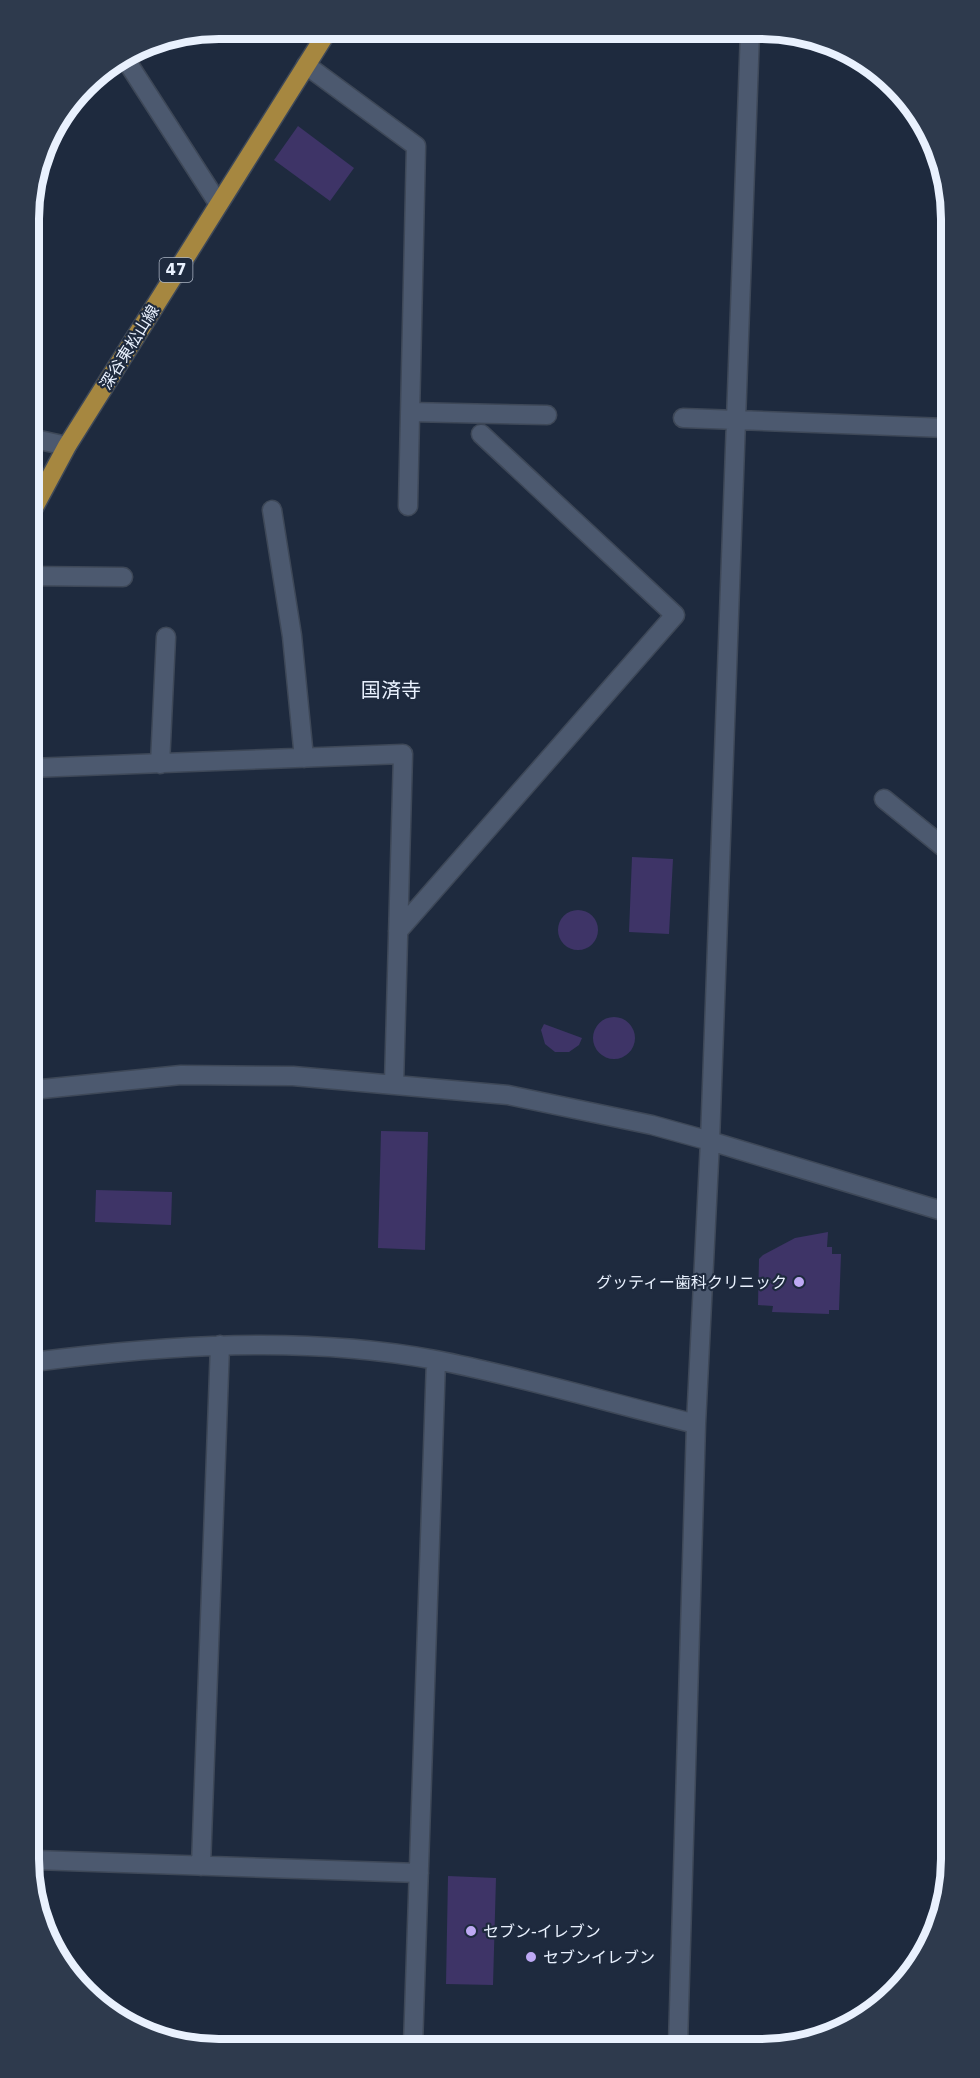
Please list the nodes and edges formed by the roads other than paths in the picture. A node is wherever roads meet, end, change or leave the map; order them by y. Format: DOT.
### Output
graph roads {
  1 [pos="322,39"];
  2 [pos="750,39"];
  3 [pos="128,63"];
  4 [pos="306,64"];
  5 [pos="218,203"];
  6 [pos="410,412"];
  7 [pos="547,415"];
  8 [pos="683,418"];
  9 [pos="734,419"];
  10 [pos="941,428"];
  11 [pos="481,434"];
  12 [pos="39,440"];
  13 [pos="67,446"];
  14 [pos="39,498"];
  15 [pos="408,506"];
  16 [pos="272,510"];
  17 [pos="39,576"];
  18 [pos="123,577"];
  19 [pos="166,636"];
  20 [pos="304,758"];
  21 [pos="160,764"];
  22 [pos="39,768"];
  23 [pos="885,799"];
  24 [pos="941,845"];
  25 [pos="398,932"];
  26 [pos="394,1084"];
  27 [pos="39,1089"];
  28 [pos="710,1141"];
  29 [pos="941,1211"];
  30 [pos="220,1346"];
  31 [pos="436,1360"];
  32 [pos="39,1361"];
  33 [pos="696,1424"];
  34 [pos="39,1860"];
  35 [pos="201,1866"];
  36 [pos="419,1873"];
  37 [pos="413,2039"];
  38 [pos="678,2039"];
  1 -- 4 [label="main road, 深谷東松山線 / 47"];
  2 -- 9 [label="street"];
  3 -- 5 [label="street"];
  4 -- 5 [label="main road, 深谷東松山線 / 47"];
  4 -- 6 [label="street"];
  5 -- 13 [label="main road, 深谷東松山線 / 47"];
  6 -- 7 [label="street"];
  6 -- 15 [label="street"];
  8 -- 9 [label="street"];
  9 -- 10 [label="street"];
  9 -- 28 [label="street"];
  11 -- 25 [label="street"];
  12 -- 13 [label="street"];
  13 -- 14 [label="main road, 深谷東松山線 / 47"];
  16 -- 20 [label="street"];
  17 -- 18 [label="street"];
  19 -- 21 [label="street"];
  20 -- 21 [label="street"];
  20 -- 25 [label="street"];
  21 -- 22 [label="street"];
  23 -- 24 [label="street"];
  25 -- 26 [label="street"];
  26 -- 27 [label="street"];
  26 -- 28 [label="street"];
  28 -- 29 [label="street"];
  28 -- 33 [label="street"];
  30 -- 31 [label="street"];
  30 -- 32 [label="street"];
  30 -- 35 [label="street"];
  31 -- 33 [label="street"];
  31 -- 36 [label="street"];
  33 -- 38 [label="street"];
  34 -- 35 [label="street"];
  35 -- 36 [label="street"];
  36 -- 37 [label="street"];
}
